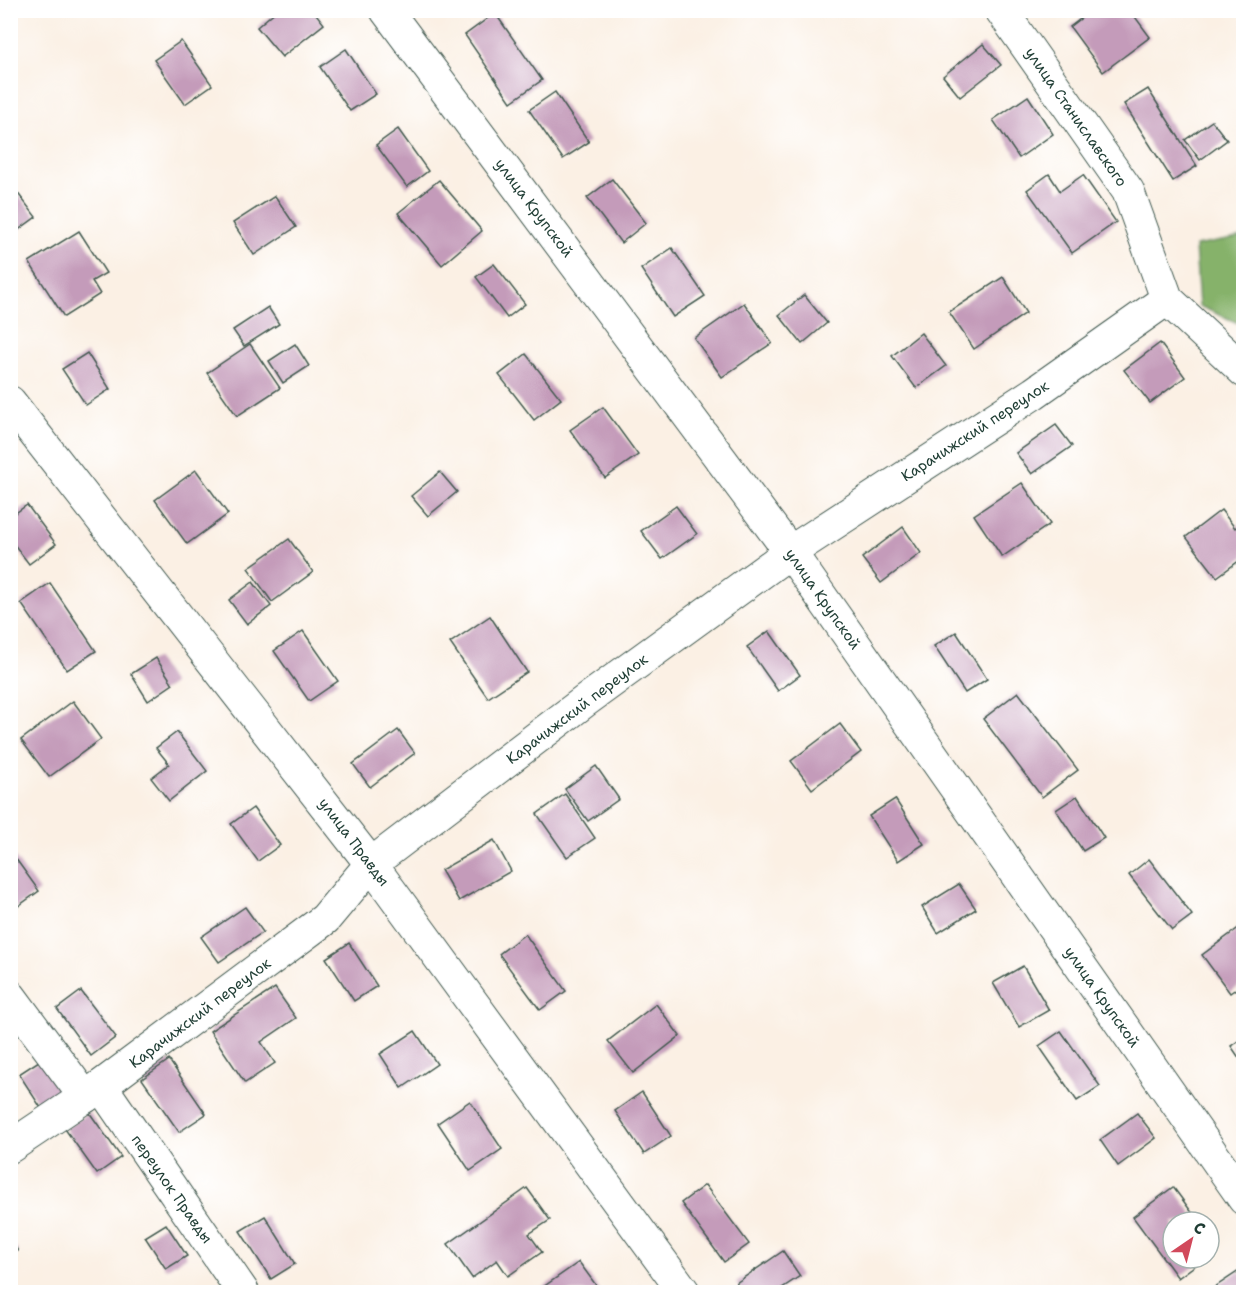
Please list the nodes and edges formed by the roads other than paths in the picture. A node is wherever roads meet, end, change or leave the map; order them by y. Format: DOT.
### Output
graph roads {
  1 [pos="386,10"];
  2 [pos="1001,10"];
  3 [pos="1167,299"];
  4 [pos="1244,371"];
  5 [pos="10,402"];
  6 [pos="790,552"];
  7 [pos="371,864"];
  8 [pos="10,996"];
  9 [pos="93,1091"];
  10 [pos="10,1147"];
  11 [pos="1244,1199"];
  12 [pos="243,1293"];
  13 [pos="684,1293"];
  1 -- 6 [label="street, улица Крупской"];
  2 -- 3 [label="street, улица Станиславского"];
  3 -- 4 [label="street, улица Станиславского"];
  3 -- 6 [label="street, Карачижский переулок"];
  5 -- 7 [label="street, улица Правды"];
  6 -- 7 [label="street, Карачижский переулок"];
  6 -- 11 [label="street, улица Крупской"];
  7 -- 9 [label="street, Карачижский переулок"];
  7 -- 13 [label="street, улица Правды"];
  8 -- 9 [label="street, переулок Правды"];
  9 -- 10 [label="street, Карачижский переулок"];
  9 -- 12 [label="street, переулок Правды"];
}
